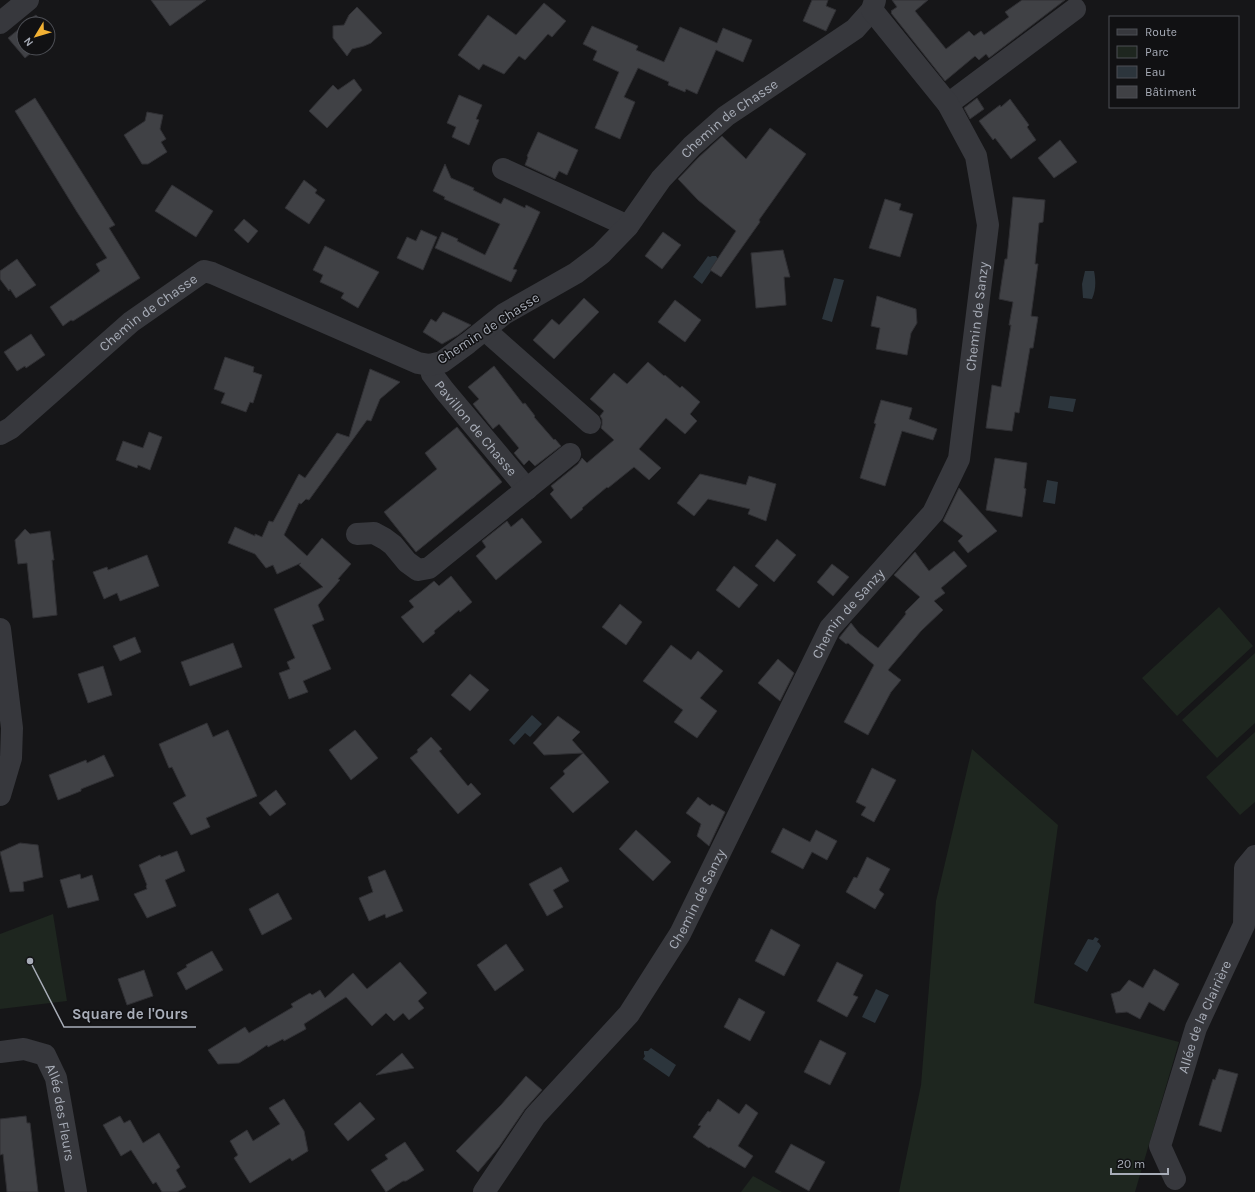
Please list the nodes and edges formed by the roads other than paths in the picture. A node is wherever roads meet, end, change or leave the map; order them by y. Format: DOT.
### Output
graph roads {
  1 [pos="28,0"];
  2 [pos="874,5"];
  3 [pos="1075,9"];
  4 [pos="0,23"];
  5 [pos="948,104"];
  6 [pos="503,169"];
  7 [pos="628,226"];
  8 [pos="485,330"];
  9 [pos="430,365"];
  10 [pos="590,423"];
  11 [pos="0,434"];
  12 [pos="570,454"];
  13 [pos="526,489"];
  14 [pos="357,534"];
  15 [pos="0,628"];
  16 [pos="0,795"];
  17 [pos="1255,856"];
  18 [pos="0,1052"];
  19 [pos="1175,1179"];
  20 [pos="76,1192"];
  21 [pos="484,1192"];
  1 -- 4 [label="street"];
  2 -- 5 [label="street, Chemin de Sanzy"];
  2 -- 7 [label="street, Chemin de Chasse"];
  3 -- 5 [label="street"];
  5 -- 21 [label="street, Chemin de Sanzy"];
  6 -- 7 [label="street"];
  7 -- 8 [label="street, Chemin de Chasse"];
  8 -- 9 [label="street, Chemin de Chasse"];
  8 -- 10 [label="street"];
  9 -- 11 [label="street, Chemin de Chasse"];
  9 -- 13 [label="street, Pavillon de Chasse"];
  12 -- 13 [label="street, Pavillon de Chasse"];
  13 -- 14 [label="street, Pavillon de Chasse"];
  15 -- 16 [label="street"];
  17 -- 19 [label="street, Allée de la Clairière"];
  18 -- 20 [label="street, Allée des Fleurs"];
}
